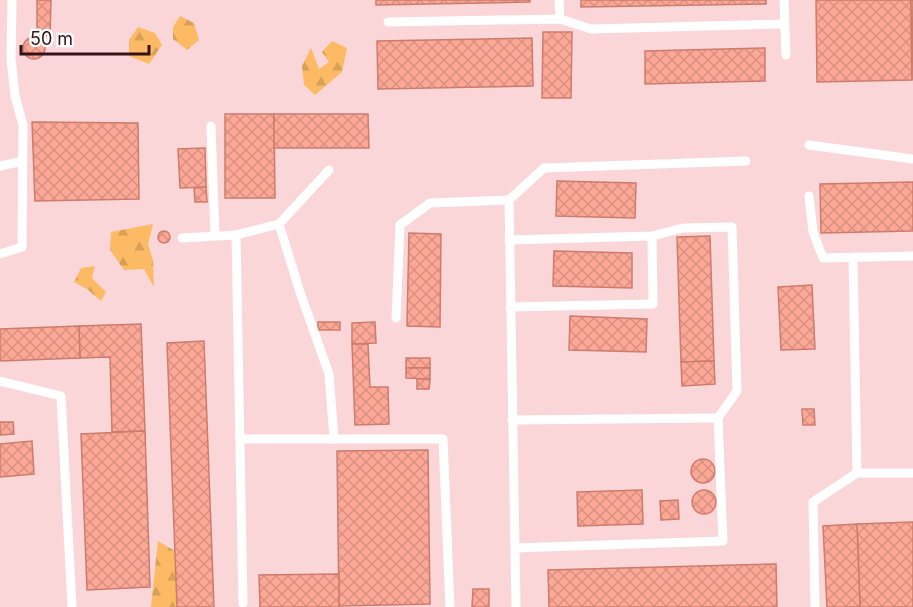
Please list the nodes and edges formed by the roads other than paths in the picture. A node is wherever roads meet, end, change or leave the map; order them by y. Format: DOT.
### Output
graph roads {
  1 [pos="12,0"];
  2 [pos="559,0"];
  3 [pos="784,0"];
  4 [pos="560,19"];
  5 [pos="388,21"];
  6 [pos="784,24"];
  7 [pos="786,55"];
  8 [pos="211,126"];
  9 [pos="809,145"];
  10 [pos="913,159"];
  11 [pos="23,161"];
  12 [pos="746,161"];
  13 [pos="0,166"];
  14 [pos="329,171"];
  15 [pos="809,196"];
  16 [pos="509,200"];
  17 [pos="279,224"];
  18 [pos="236,235"];
  19 [pos="215,236"];
  20 [pos="652,236"];
  21 [pos="182,238"];
  22 [pos="509,240"];
  23 [pos="0,254"];
  24 [pos="913,256"];
  25 [pos="853,257"];
  26 [pos="510,307"];
  27 [pos="396,318"];
  28 [pos="0,381"];
  29 [pos="718,418"];
  30 [pos="512,420"];
  31 [pos="240,439"];
  32 [pos="334,439"];
  33 [pos="857,473"];
  34 [pos="913,473"];
  35 [pos="514,548"];
  36 [pos="243,603"];
  37 [pos="72,607"];
  38 [pos="450,607"];
  39 [pos="516,607"];
  40 [pos="815,607"];
  1 -- 11 [label="lane"];
  2 -- 4 [label="lane"];
  3 -- 6 [label="lane"];
  4 -- 5 [label="lane"];
  4 -- 6 [label="lane"];
  6 -- 7 [label="lane"];
  8 -- 19 [label="lane"];
  9 -- 10 [label="lane"];
  11 -- 13 [label="lane"];
  11 -- 23 [label="lane"];
  12 -- 16 [label="lane"];
  14 -- 17 [label="lane"];
  15 -- 25 [label="lane"];
  16 -- 22 [label="lane"];
  16 -- 27 [label="lane"];
  17 -- 18 [label="lane"];
  17 -- 32 [label="lane"];
  18 -- 19 [label="lane"];
  18 -- 31 [label="lane"];
  19 -- 21 [label="lane"];
  20 -- 22 [label="lane"];
  20 -- 26 [label="lane"];
  20 -- 29 [label="lane"];
  22 -- 26 [label="lane"];
  24 -- 25 [label="lane"];
  25 -- 33 [label="lane"];
  26 -- 30 [label="lane"];
  28 -- 37 [label="lane"];
  29 -- 30 [label="lane"];
  29 -- 35 [label="lane"];
  30 -- 35 [label="lane"];
  31 -- 32 [label="lane"];
  31 -- 36 [label="lane"];
  32 -- 38 [label="lane"];
  33 -- 34 [label="lane"];
  33 -- 40 [label="lane"];
  35 -- 39 [label="lane"];
}
